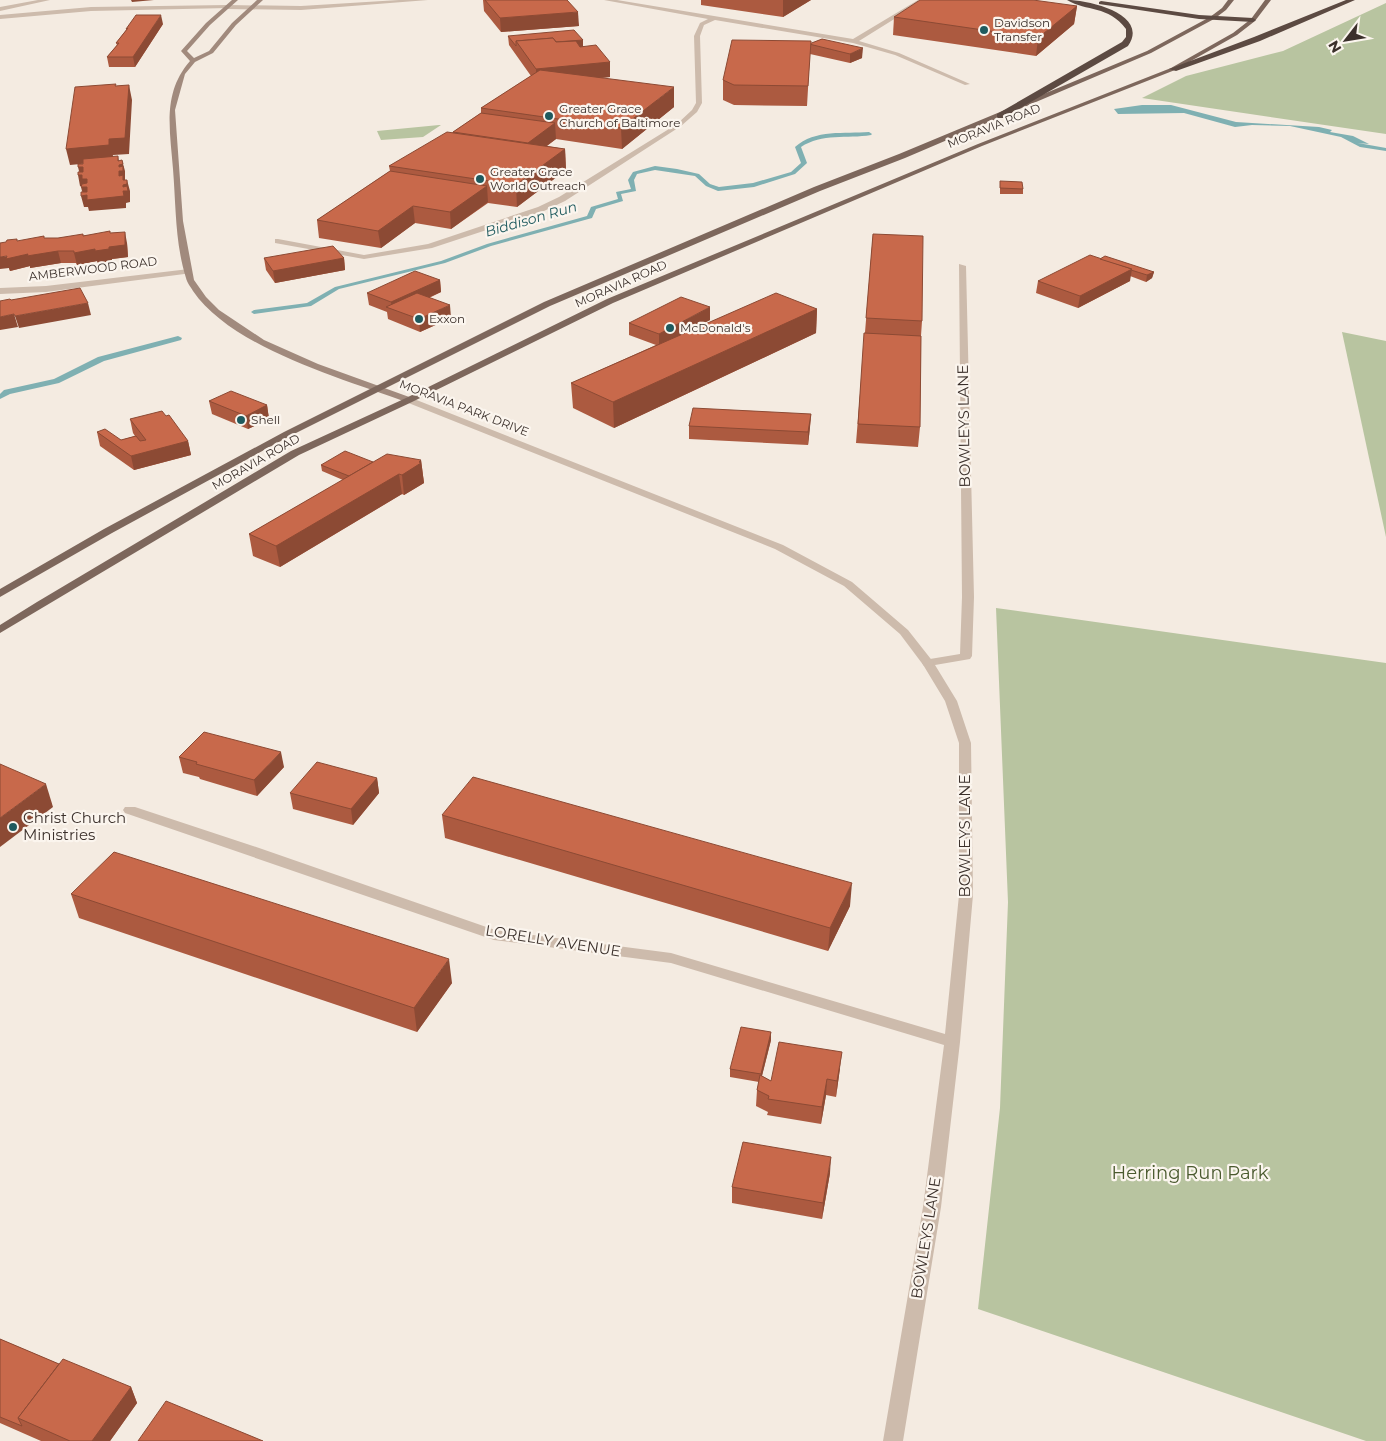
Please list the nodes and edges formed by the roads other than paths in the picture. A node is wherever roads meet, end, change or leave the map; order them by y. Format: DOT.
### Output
graph roads {
  1 [pos="47,0"];
  2 [pos="235,0"];
  3 [pos="260,0"];
  4 [pos="425,0"];
  5 [pos="607,0"];
  6 [pos="1070,0"];
  7 [pos="1080,0"];
  8 [pos="1231,0"];
  9 [pos="1268,0"];
  10 [pos="1352,0"];
  11 [pos="918,2"];
  12 [pos="227,7"];
  13 [pos="253,8"];
  14 [pos="0,9"];
  15 [pos="0,15"];
  16 [pos="716,17"];
  17 [pos="1212,18"];
  18 [pos="1253,20"];
  19 [pos="854,41"];
  20 [pos="193,61"];
  21 [pos="1173,69"];
  22 [pos="967,84"];
  23 [pos="1000,116"];
  24 [pos="278,241"];
  25 [pos="962,266"];
  26 [pos="189,271"];
  27 [pos="0,291"];
  28 [pos="377,388"];
  29 [pos="409,400"];
  30 [pos="0,594"];
  31 [pos="0,630"];
  32 [pos="928,663"];
  33 [pos="130,810"];
  34 [pos="952,1042"];
  35 [pos="893,1441"];
  1 -- 14 [label="street"];
  2 -- 12 [label="main road"];
  3 -- 13 [label="main road, MORAVIA PARK DRIVE"];
  4 -- 13 [label="street"];
  5 -- 16 [label="street"];
  6 -- 23 [label="highway"];
  7 -- 17 [label="highway"];
  8 -- 17 [label="main road, MORAVIA ROAD"];
  9 -- 18 [label="main road, MORAVIA ROAD"];
  10 -- 21 [label="highway"];
  11 -- 19 [label="street"];
  12 -- 13 [label="street"];
  12 -- 15 [label="street"];
  12 -- 20 [label="main road"];
  13 -- 20 [label="main road, MORAVIA PARK DRIVE"];
  16 -- 19 [label="street"];
  16 -- 24 [label="street"];
  17 -- 18 [label="highway"];
  17 -- 23 [label="main road, MORAVIA ROAD"];
  18 -- 21 [label="main road, MORAVIA ROAD"];
  19 -- 22 [label="street"];
  20 -- 26 [label="main road, MORAVIA PARK DRIVE"];
  21 -- 29 [label="main road, MORAVIA ROAD"];
  23 -- 28 [label="main road, MORAVIA ROAD"];
  25 -- 32 [label="street, BOWLEYS LANE"];
  26 -- 27 [label="street, AMBERWOOD ROAD"];
  26 -- 28 [label="main road, MORAVIA PARK DRIVE"];
  28 -- 29 [label="main road, MORAVIA PARK DRIVE"];
  28 -- 30 [label="main road, MORAVIA ROAD"];
  29 -- 31 [label="main road, MORAVIA ROAD"];
  29 -- 32 [label="street, MORAVIA PARK DRIVE"];
  32 -- 34 [label="street, BOWLEYS LANE"];
  33 -- 34 [label="street, LORELLY AVENUE"];
  34 -- 35 [label="street, BOWLEYS LANE"];
}
